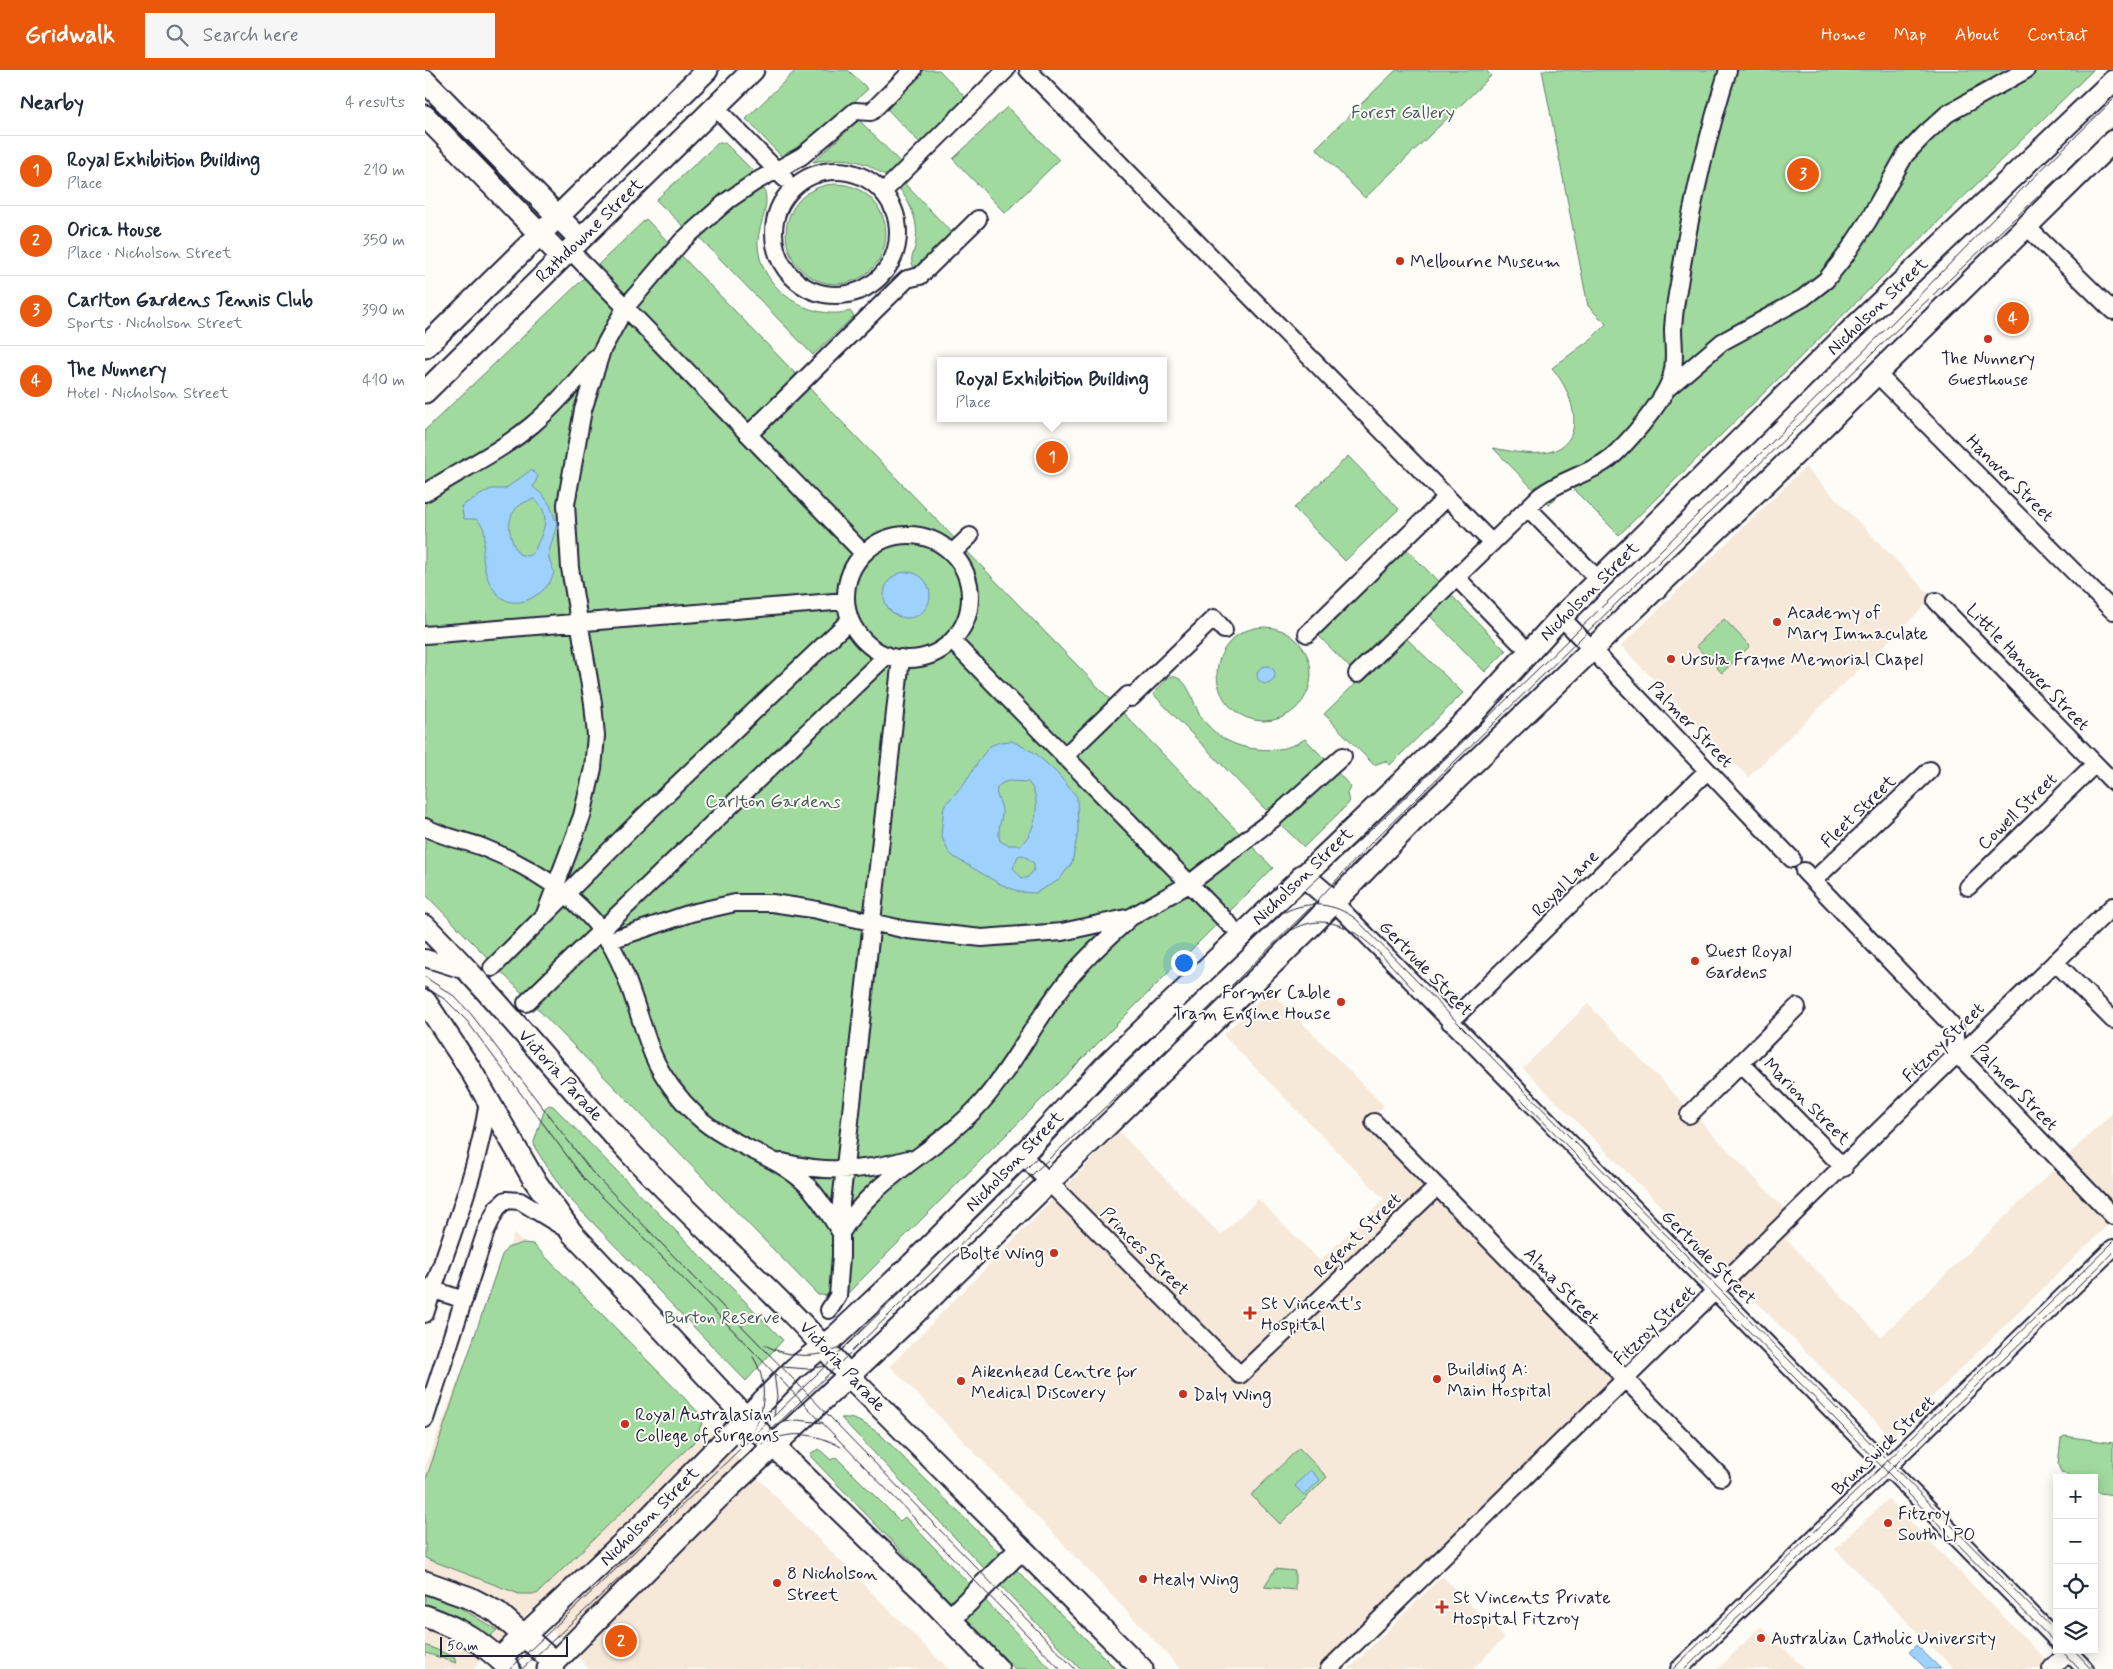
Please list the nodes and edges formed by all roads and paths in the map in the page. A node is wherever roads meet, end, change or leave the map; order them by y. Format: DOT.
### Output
graph roads {
  1 [pos="707,70"];
  2 [pos="753,70"];
  3 [pos="913,70"];
  4 [pos="1006,70"];
  5 [pos="1028,70"];
  6 [pos="1728,70"];
  7 [pos="2026,70"];
  8 [pos="2113,81"];
  9 [pos="427,87"];
  10 [pos="715,107"];
  11 [pos="425,116"];
  12 [pos="471,127"];
  13 [pos="2113,141"];
  14 [pos="453,146"];
  15 [pos="777,172"];
  16 [pos="523,181"];
  17 [pos="793,188"];
  18 [pos="884,191"];
  19 [pos="505,198"];
  20 [pos="557,216"];
  21 [pos="978,219"];
  22 [pos="2026,226"];
  23 [pos="539,234"];
  24 [pos="570,248"];
  25 [pos="879,279"];
  26 [pos="893,293"];
  27 [pos="625,308"];
  28 [pos="2113,312"];
  29 [pos="425,347"];
  30 [pos="602,350"];
  31 [pos="1877,374"];
  32 [pos="1664,391"];
  33 [pos="425,392"];
  34 [pos="749,434"];
  35 [pos="425,492"];
  36 [pos="1447,497"];
  37 [pos="1528,508"];
  38 [pos="970,536"];
  39 [pos="1492,543"];
  40 [pos="863,552"];
  41 [pos="952,553"];
  42 [pos="1591,572"];
  43 [pos="1457,578"];
  44 [pos="846,601"];
  45 [pos="1935,601"];
  46 [pos="2113,611"];
  47 [pos="1561,617"];
  48 [pos="850,620"];
  49 [pos="578,621"];
  50 [pos="1224,630"];
  51 [pos="1307,634"];
  52 [pos="425,635"];
  53 [pos="952,641"];
  54 [pos="1519,642"];
  55 [pos="1593,651"];
  56 [pos="894,657"];
  57 [pos="1357,674"];
  58 [pos="1343,756"];
  59 [pos="1064,757"];
  60 [pos="2095,764"];
  61 [pos="1930,770"];
  62 [pos="1707,771"];
  63 [pos="2113,782"];
  64 [pos="425,827"];
  65 [pos="1792,859"];
  66 [pos="1303,876"];
  67 [pos="1189,884"];
  68 [pos="1968,887"];
  69 [pos="561,892"];
  70 [pos="1334,902"];
  71 [pos="2113,906"];
  72 [pos="1131,917"];
  73 [pos="871,922"];
  74 [pos="425,926"];
  75 [pos="1230,926"];
  76 [pos="604,935"];
  77 [pos="425,958"];
  78 [pos="2055,962"];
  79 [pos="492,968"];
  80 [pos="466,971"];
  81 [pos="526,1002"];
  82 [pos="1797,1007"];
  83 [pos="428,1008"];
  84 [pos="2113,1020"];
  85 [pos="1450,1022"];
  86 [pos="1955,1029"];
  87 [pos="1979,1036"];
  88 [pos="1955,1056"];
  89 [pos="1741,1063"];
  90 [pos="489,1101"];
  91 [pos="1689,1115"];
  92 [pos="1374,1122"];
  93 [pos="1022,1155"];
  94 [pos="917,1156"];
  95 [pos="763,1157"];
  96 [pos="1843,1168"];
  97 [pos="846,1169"];
  98 [pos="1049,1182"];
  99 [pos="1437,1187"];
  100 [pos="2113,1216"];
  101 [pos="572,1233"];
  102 [pos="841,1233"];
  103 [pos="2113,1248"];
  104 [pos="429,1288"];
  105 [pos="1716,1292"];
  106 [pos="464,1300"];
  107 [pos="829,1310"];
  108 [pos="425,1314"];
  109 [pos="824,1345"];
  110 [pos="1240,1374"];
  111 [pos="849,1376"];
  112 [pos="1626,1380"];
  113 [pos="746,1417"];
  114 [pos="425,1419"];
  115 [pos="774,1446"];
  116 [pos="1889,1468"];
  117 [pos="1721,1477"];
  118 [pos="1021,1549"];
  119 [pos="425,1582"];
  120 [pos="425,1616"];
  121 [pos="950,1619"];
  122 [pos="525,1635"];
  123 [pos="2053,1636"];
  124 [pos="2060,1654"];
  125 [pos="2071,1654"];
  126 [pos="499,1666"];
  127 [pos="554,1667"];
  128 [pos="998,1669"];
  129 [pos="1142,1669"];
  130 [pos="1329,1669"];
  131 [pos="1679,1669"];
  132 [pos="2051,1669"];
  133 [pos="2085,1669"];
  1 -- 20 [label="main road, Rathdowne Street"];
  2 -- 10 [label="main road, Rathdowne Street"];
  3 -- 15 [label="street"];
  4 -- 18 [label="street"];
  5 -- 36 [label="street"];
  6 -- 32 [label="street"];
  7 -- 32 [label="street"];
  8 -- 47 [label="main road, Nicholson Street"];
  9 -- 12 [label="main road"];
  10 -- 15 [label="street"];
  10 -- 24 [label="main road, Rathdowne Street"];
  11 -- 14 [label="main road"];
  12 -- 14 [label="main road"];
  12 -- 16 [label="main road"];
  13 -- 22 [label="main road, Nicholson Street"];
  14 -- 19 [label="main road"];
  15 -- 17 [label="street"];
  15 -- 27 [label="street"];
  16 -- 19 [label="main road"];
  16 -- 20 [label="main road"];
  17 -- 18 [label="street"];
  17 -- 25 [label="street"];
  18 -- 25 [label="street"];
  19 -- 23 [label="main road"];
  20 -- 23 [label="main road, Rathdowne Street"];
  20 -- 24 [label="main road"];
  21 -- 26 [label="street"];
  22 -- 28 [label="street"];
  22 -- 31 [label="main road, Nicholson Street"];
  23 -- 24 [label="main road"];
  23 -- 29 [label="main road, Rathdowne Street"];
  24 -- 27 [label="street"];
  24 -- 33 [label="main road, Rathdowne Street"];
  25 -- 26 [label="street"];
  26 -- 34 [label="street"];
  27 -- 30 [label="street"];
  27 -- 34 [label="street"];
  30 -- 35 [label="street"];
  30 -- 49 [label="street"];
  31 -- 46 [label="street, Hanover Street"];
  31 -- 55 [label="main road, Nicholson Street"];
  32 -- 37 [label="street"];
  34 -- 40 [label="street"];
  36 -- 39 [label="street"];
  36 -- 51 [label="street"];
  37 -- 39 [label="street"];
  37 -- 42 [label="street"];
  38 -- 41 [label="street"];
  39 -- 43 [label="street"];
  40 -- 41 [label="street"];
  40 -- 44 [label="street"];
  41 -- 53 [label="street"];
  43 -- 54 [label="street"];
  43 -- 57 [label="street"];
  44 -- 48 [label="street"];
  44 -- 49 [label="street"];
  45 -- 60 [label="street, Little Hanover Street"];
  47 -- 55 [label="street, Palmer Street"];
  47 -- 66 [label="main road, Nicholson Street"];
  48 -- 56 [label="street"];
  48 -- 69 [label="street"];
  49 -- 52 [label="street"];
  49 -- 69 [label="street"];
  50 -- 59 [label="street"];
  53 -- 56 [label="street"];
  53 -- 59 [label="street"];
  55 -- 62 [label="street, Palmer Street"];
  55 -- 70 [label="main road, Nicholson Street"];
  56 -- 73 [label="street"];
  56 -- 76 [label="street"];
  58 -- 67 [label="street"];
  59 -- 67 [label="street"];
  60 -- 63 [label="street, Little Hanover Street"];
  60 -- 68 [label="street, Cowell Street"];
  61 -- 86 [label="street, Fleet Street"];
  62 -- 65 [label="street, Palmer Street"];
  62 -- 85 [label="street, Royal Lane"];
  64 -- 69 [label="street"];
  66 -- 70 [label="main road"];
  66 -- 93 [label="main road, Nicholson Street"];
  67 -- 72 [label="street"];
  67 -- 75 [label="street"];
  69 -- 76 [label="street"];
  69 -- 79 [label="street"];
  70 -- 85 [label="street, Gertrude Street"];
  70 -- 98 [label="main road, Nicholson Street"];
  71 -- 78 [label="street, Fitzroy Street"];
  72 -- 73 [label="street"];
  72 -- 94 [label="street"];
  73 -- 76 [label="street"];
  73 -- 97 [label="street"];
  74 -- 80 [label="main road, Victoria Parade"];
  76 -- 81 [label="street"];
  76 -- 95 [label="street"];
  77 -- 80 [label="street"];
  78 -- 84 [label="street"];
  78 -- 87 [label="street, Fitzroy Street"];
  80 -- 109 [label="main road, Victoria Parade"];
  82 -- 89 [label="street"];
  83 -- 90 [label="main road"];
  85 -- 105 [label="street, Gertrude Street"];
  86 -- 87 [label="street"];
  86 -- 88 [label="street, Palmer Street"];
  87 -- 88 [label="street, Fitzroy Street"];
  88 -- 96 [label="street, Fitzroy Street"];
  88 -- 100 [label="street, Palmer Street"];
  89 -- 91 [label="street"];
  89 -- 96 [label="street, Marion Street"];
  90 -- 101 [label="main road"];
  90 -- 104 [label="street"];
  92 -- 99 [label="street, Alma Street"];
  93 -- 98 [label="street, Princes Street"];
  93 -- 109 [label="main road, Nicholson Street"];
  94 -- 97 [label="street"];
  94 -- 102 [label="street"];
  95 -- 97 [label="street"];
  95 -- 102 [label="street"];
  96 -- 105 [label="street, Fitzroy Street"];
  97 -- 102 [label="street"];
  98 -- 110 [label="street, Princes Street"];
  98 -- 111 [label="main road, Nicholson Street"];
  99 -- 110 [label="street, Regent Street"];
  99 -- 112 [label="street, Alma Street"];
  101 -- 106 [label="street"];
  101 -- 113 [label="main road"];
  102 -- 107 [label="street"];
  103 -- 116 [label="street, Brunswick Street"];
  104 -- 106 [label="street"];
  104 -- 108 [label="street"];
  105 -- 112 [label="street, Fitzroy Street"];
  105 -- 116 [label="street, Gertrude Street"];
  106 -- 114 [label="street"];
  109 -- 111 [label="main road, Victoria Parade"];
  109 -- 113 [label="main road, Nicholson Street"];
  111 -- 115 [label="main road, Nicholson Street"];
  111 -- 118 [label="main road, Victoria Parade"];
  112 -- 117 [label="street, Alma Street"];
  112 -- 130 [label="street, Fitzroy Street"];
  113 -- 115 [label="main road"];
  113 -- 122 [label="main road, Nicholson Street"];
  115 -- 121 [label="main road"];
  115 -- 127 [label="main road, Nicholson Street"];
  116 -- 123 [label="street, Gertrude Street"];
  116 -- 131 [label="street, Brunswick Street"];
  118 -- 121 [label="main road"];
  118 -- 129 [label="main road, Victoria Parade"];
  119 -- 122 [label="main road"];
  120 -- 126 [label="main road"];
  121 -- 128 [label="main road"];
  122 -- 126 [label="main road, Nicholson Street"];
  122 -- 127 [label="main road"];
  124 -- 132 [label="street"];
  125 -- 133 [label="street, Gertrude Street"];
}
